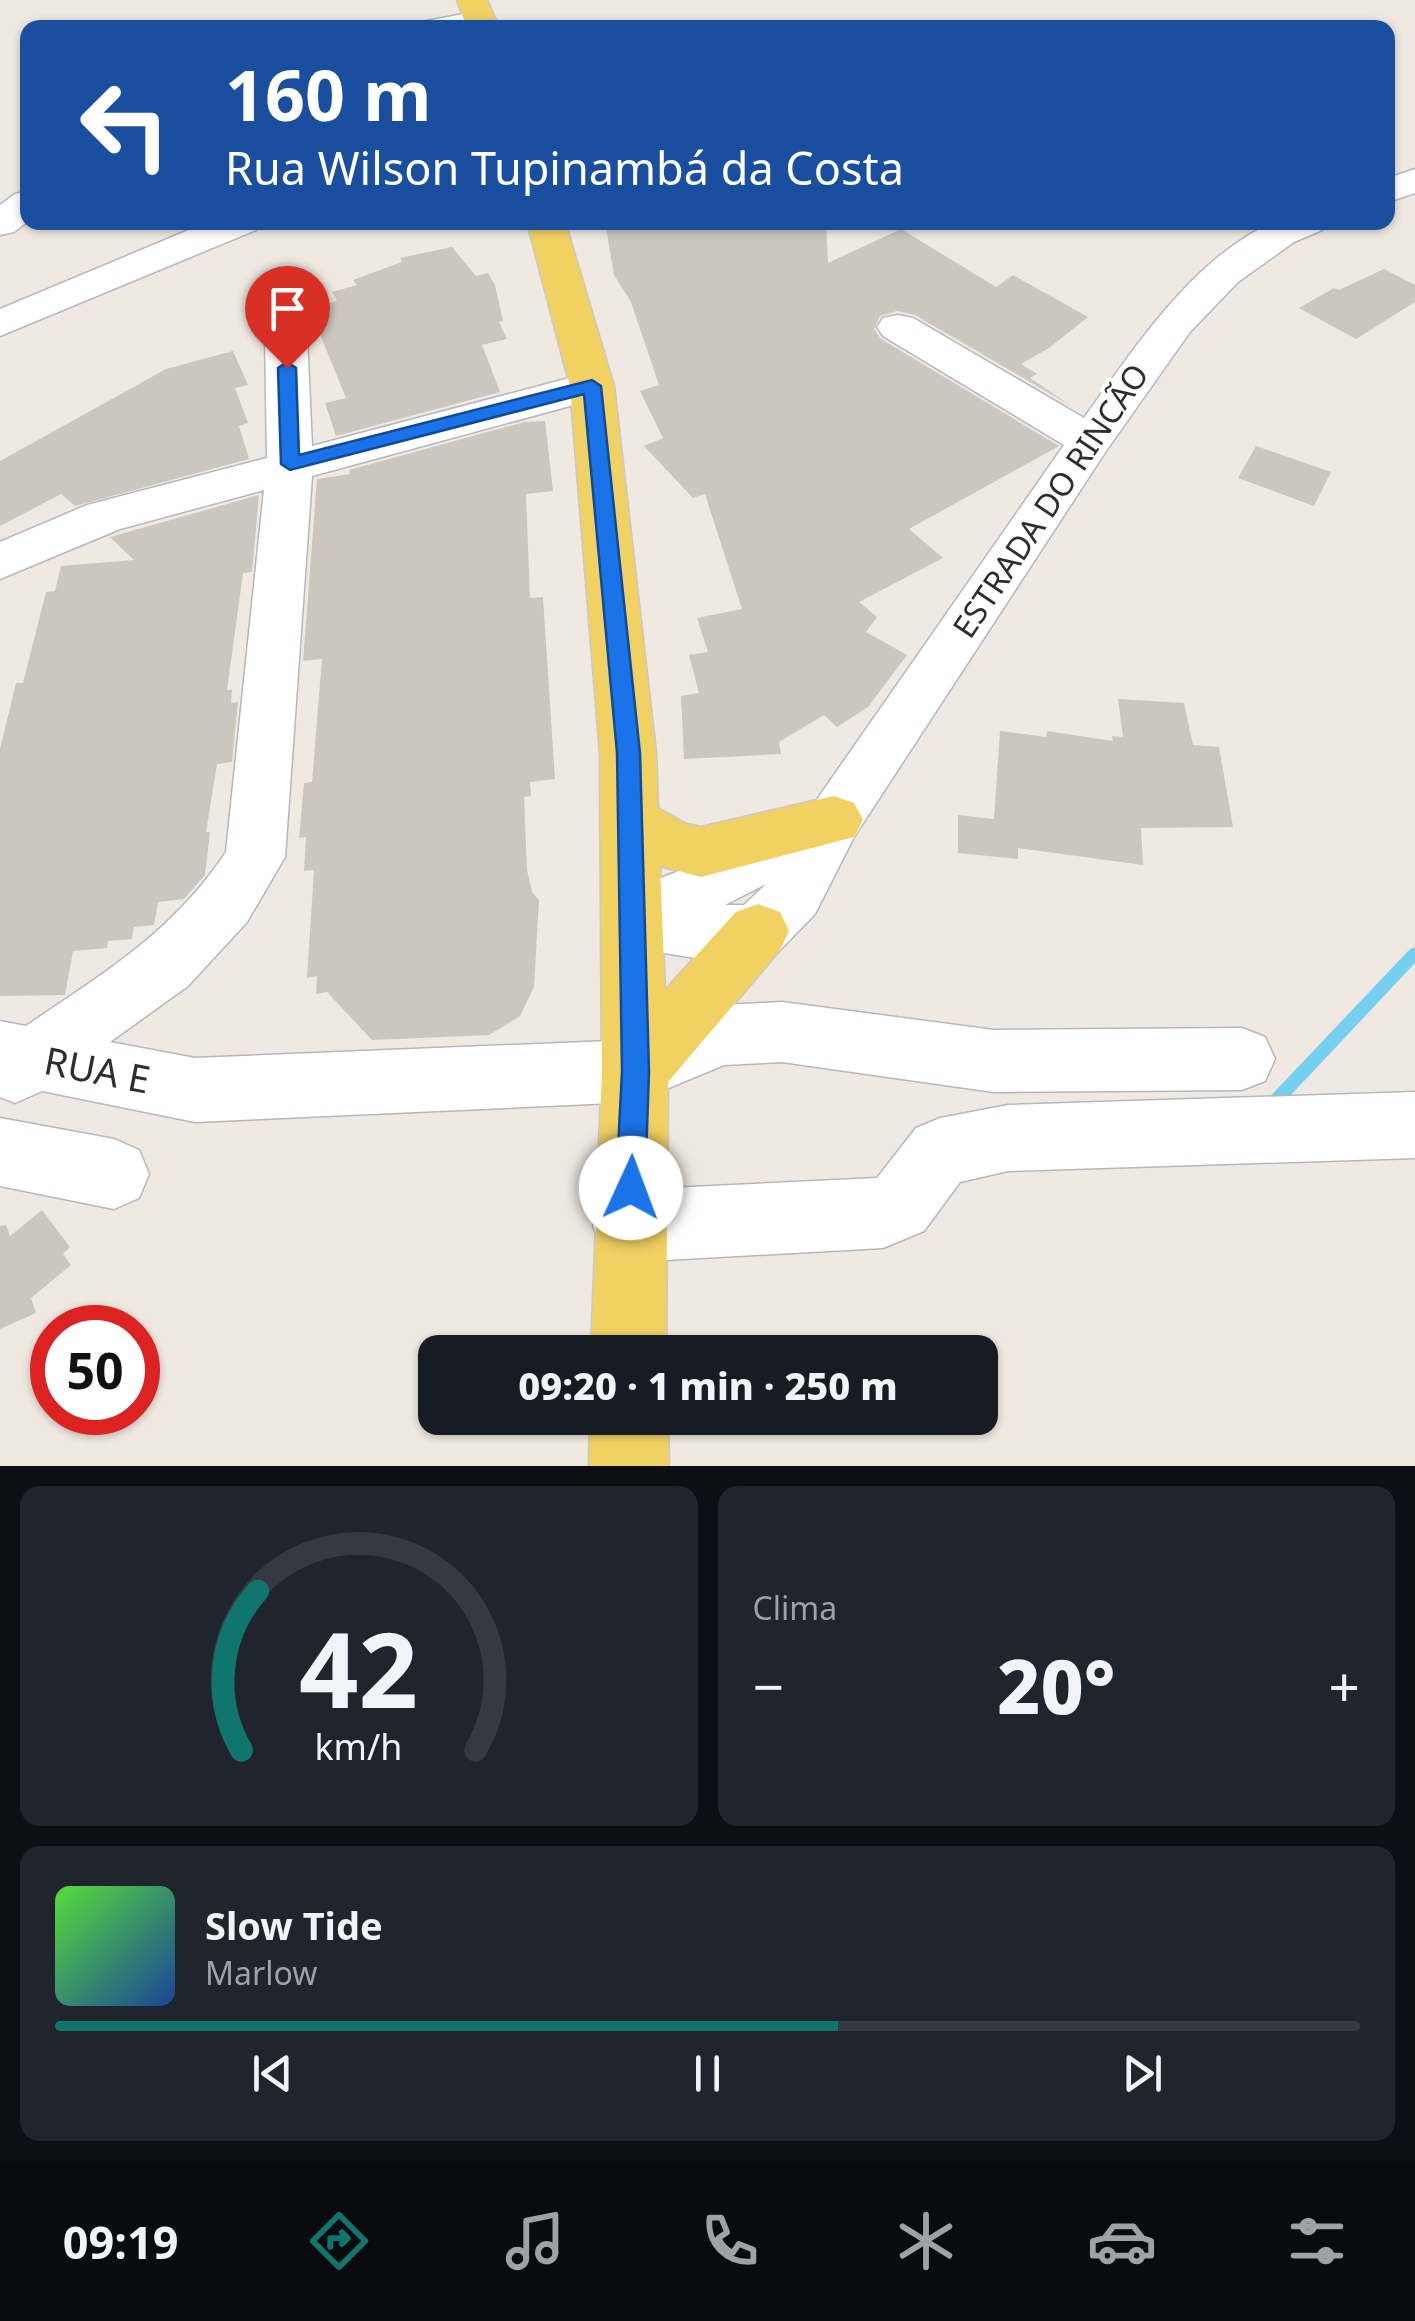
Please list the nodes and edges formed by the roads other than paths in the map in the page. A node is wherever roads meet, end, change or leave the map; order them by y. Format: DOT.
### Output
graph roads {
  1 [pos="20,208"];
  2 [pos="0,224"];
  3 [pos="223,230"];
  4 [pos="548,230"];
  5 [pos="1289,230"];
  6 [pos="0,280"];
  7 [pos="16,317"];
  8 [pos="898,326"];
  9 [pos="286,336"];
  10 [pos="592,386"];
  11 [pos="1090,441"];
  12 [pos="290,464"];
  13 [pos="3,568"];
  14 [pos="834,820"];
  15 [pos="632,822"];
  16 [pos="634,916"];
  17 [pos="758,932"];
  18 [pos="1242,1059"];
  19 [pos="12,1064"];
  20 [pos="636,1071"];
  21 [pos="1415,1125"];
  22 [pos="0,1152"];
  23 [pos="114,1174"];
  24 [pos="629,1226"];
  25 [pos="630,1335"];
  26 [pos="629,1435"];
  27 [pos="629,1466"];
  1 -- 2 [label="street"];
  3 -- 7 [label="street"];
  4 -- 10 [label="main road"];
  5 -- 11 [label="street, ESTRADA DO RINCÃO"];
  6 -- 7 [label="street"];
  8 -- 11 [label="street"];
  9 -- 12 [label="street"];
  10 -- 12 [label="street"];
  10 -- 15 [label="main road"];
  11 -- 14 [label="street, ESTRADA DO RINCÃO"];
  12 -- 13 [label="street"];
  12 -- 19 [label="street"];
  14 -- 15 [label="main road"];
  14 -- 16 [label="street, ESTRADA DO RINCÃO"];
  14 -- 17 [label="street, ESTRADA DO RINCÃO"];
  15 -- 16 [label="main road"];
  16 -- 17 [label="street"];
  16 -- 20 [label="main road"];
  17 -- 20 [label="main road"];
  18 -- 20 [label="street"];
  19 -- 20 [label="street, RUA E"];
  20 -- 24 [label="main road"];
  21 -- 24 [label="street"];
  22 -- 23 [label="street"];
  24 -- 25 [label="main road"];
  26 -- 27 [label="main road"];
}
